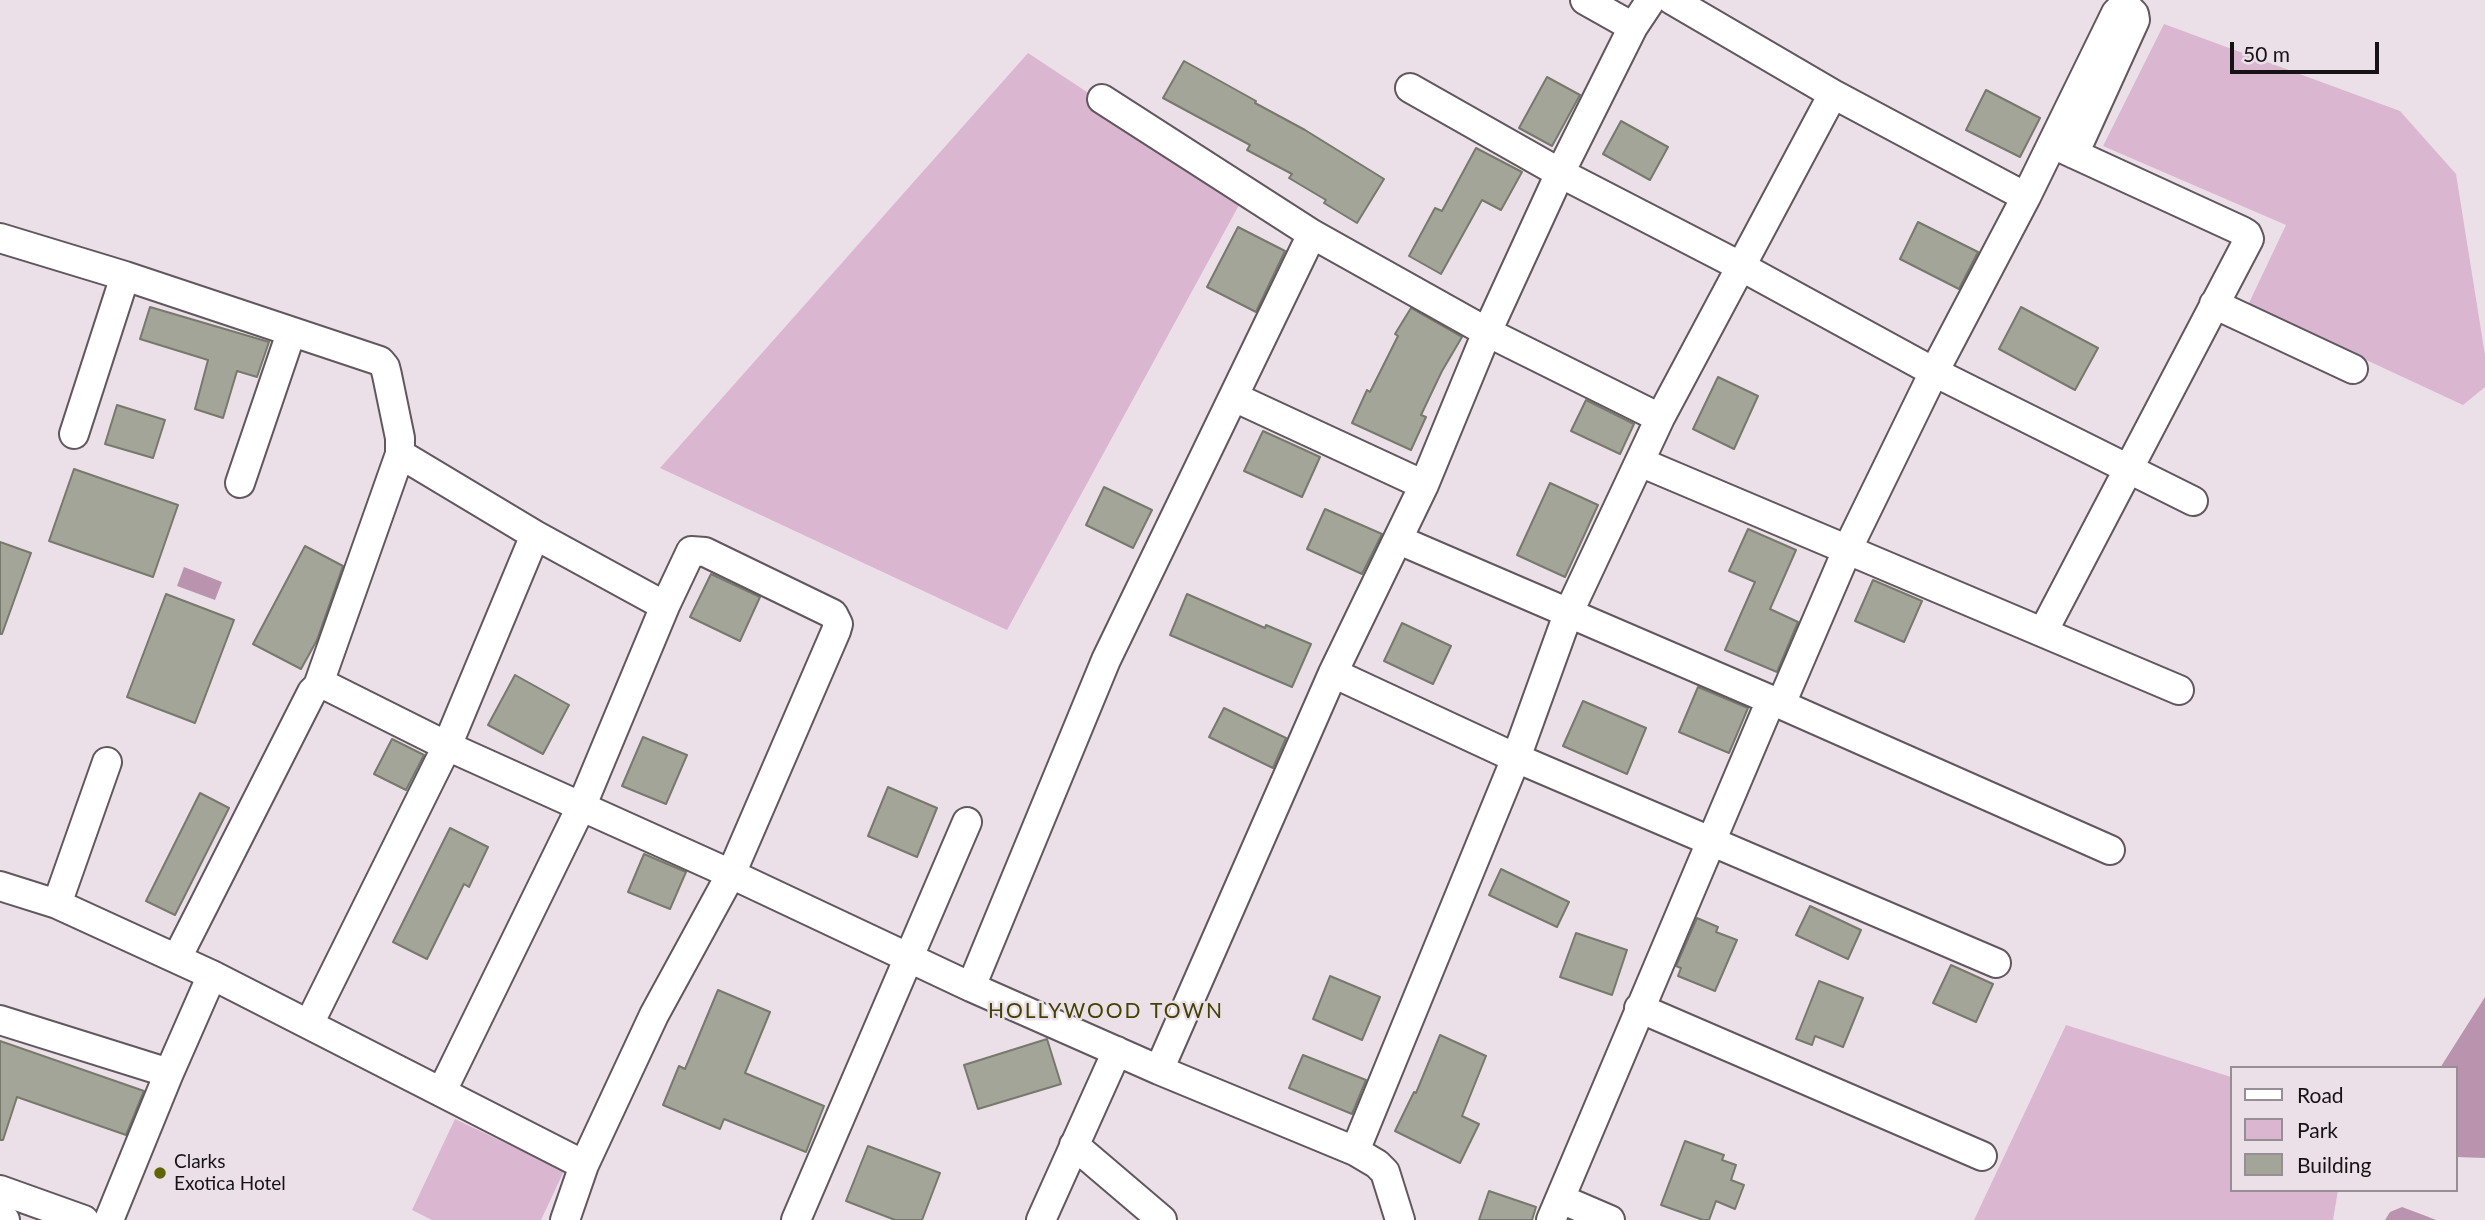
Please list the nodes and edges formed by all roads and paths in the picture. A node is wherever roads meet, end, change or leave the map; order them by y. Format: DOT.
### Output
graph roads {
  1 [pos="1585,0"];
  2 [pos="1651,0"];
  3 [pos="1672,0"];
  4 [pos="1633,27"];
  5 [pos="1410,88"];
  6 [pos="1833,94"];
  7 [pos="1102,99"];
  8 [pos="1560,173"];
  9 [pos="2026,197"];
  10 [pos="1312,234"];
  11 [pos="0,238"];
  12 [pos="1740,265"];
  13 [pos="125,276"];
  14 [pos="2214,304"];
  15 [pos="291,332"];
  16 [pos="1487,332"];
  17 [pos="2353,369"];
  18 [pos="1934,372"];
  19 [pos="1234,397"];
  20 [pos="1660,418"];
  21 [pos="74,434"];
  22 [pos="400,454"];
  23 [pos="1640,462"];
  24 [pos="2127,468"];
  25 [pos="240,483"];
  26 [pos="1424,485"];
  27 [pos="2193,501"];
  28 [pos="536,535"];
  29 [pos="1399,540"];
  30 [pos="1848,548"];
  31 [pos="665,606"];
  32 [pos="1568,614"];
  33 [pos="2043,632"];
  34 [pos="1333,673"];
  35 [pos="318,686"];
  36 [pos="2179,690"];
  37 [pos="1776,702"];
  38 [pos="447,746"];
  39 [pos="1516,758"];
  40 [pos="107,762"];
  41 [pos="582,805"];
  42 [pos="967,822"];
  43 [pos="1710,841"];
  44 [pos="2110,850"];
  45 [pos="732,874"];
  46 [pos="0,886"];
  47 [pos="57,904"];
  48 [pos="910,957"];
  49 [pos="177,958"];
  50 [pos="1996,963"];
  51 [pos="212,975"];
  52 [pos="971,987"];
  53 [pos="1639,1008"];
  54 [pos="0,1020"];
  55 [pos="309,1024"];
  56 [pos="1117,1051"];
  57 [pos="1160,1070"];
  58 [pos="169,1073"];
  59 [pos="442,1091"];
  60 [pos="1074,1145"];
  61 [pos="1354,1151"];
  62 [pos="1982,1156"];
  63 [pos="584,1165"];
  64 [pos="0,1190"];
  65 [pos="1556,1210"];
  66 [pos="0,1218"];
  67 [pos="5,1220"];
  68 [pos="84,1220"];
  69 [pos="110,1220"];
  70 [pos="565,1220"];
  71 [pos="796,1220"];
  72 [pos="1041,1220"];
  73 [pos="1162,1220"];
  74 [pos="1400,1220"];
  75 [pos="1610,1220"];
  1 -- 4 [label="street"];
  2 -- 4 [label="street"];
  3 -- 6 [label="street"];
  4 -- 8 [label="street"];
  5 -- 8 [label="street"];
  6 -- 9 [label="street"];
  6 -- 12 [label="street"];
  7 -- 10 [label="street"];
  8 -- 12 [label="street"];
  8 -- 16 [label="street"];
  9 -- 14 [label="street"];
  9 -- 18 [label="street"];
  10 -- 16 [label="street"];
  10 -- 19 [label="street"];
  11 -- 13 [label="street"];
  12 -- 18 [label="street"];
  12 -- 20 [label="street"];
  13 -- 15 [label="street"];
  13 -- 21 [label="street"];
  14 -- 17 [label="street"];
  14 -- 24 [label="street"];
  15 -- 22 [label="street"];
  15 -- 25 [label="street"];
  16 -- 20 [label="street"];
  16 -- 26 [label="street"];
  18 -- 24 [label="street"];
  18 -- 30 [label="street"];
  19 -- 26 [label="street"];
  19 -- 52 [label="street"];
  20 -- 23 [label="street"];
  22 -- 28 [label="street"];
  22 -- 35 [label="street"];
  23 -- 30 [label="street"];
  23 -- 32 [label="street"];
  24 -- 27 [label="street"];
  24 -- 33 [label="street"];
  26 -- 29 [label="street"];
  28 -- 31 [label="street"];
  28 -- 38 [label="street"];
  29 -- 32 [label="street"];
  29 -- 34 [label="street"];
  30 -- 33 [label="street"];
  30 -- 37 [label="street"];
  31 -- 41 [label="street"];
  31 -- 45 [label="street"];
  32 -- 37 [label="street"];
  32 -- 39 [label="street"];
  33 -- 36 [label="street"];
  34 -- 39 [label="street"];
  34 -- 57 [label="street"];
  35 -- 38 [label="street"];
  35 -- 49 [label="street"];
  37 -- 43 [label="street"];
  37 -- 44 [label="street"];
  38 -- 41 [label="street"];
  38 -- 55 [label="street"];
  39 -- 43 [label="street"];
  39 -- 61 [label="street"];
  40 -- 47 [label="street"];
  41 -- 45 [label="street"];
  41 -- 59 [label="street"];
  42 -- 48 [label="street"];
  43 -- 50 [label="street"];
  43 -- 53 [label="street"];
  45 -- 48 [label="street"];
  45 -- 63 [label="street"];
  46 -- 47 [label="street"];
  47 -- 49 [label="street"];
  48 -- 52 [label="street"];
  48 -- 71 [label="street"];
  49 -- 51 [label="street"];
  51 -- 55 [label="street"];
  51 -- 58 [label="street"];
  52 -- 56 [label="street"];
  53 -- 62 [label="street"];
  53 -- 65 [label="street"];
  54 -- 58 [label="street"];
  55 -- 59 [label="street"];
  56 -- 57 [label="street"];
  56 -- 60 [label="street"];
  57 -- 61 [label="street"];
  58 -- 69 [label="street"];
  59 -- 63 [label="street"];
  60 -- 72 [label="street"];
  60 -- 73 [label="street"];
  61 -- 74 [label="street"];
  63 -- 70 [label="street"];
  64 -- 68 [label="street"];
  65 -- 75 [label="street"];
  66 -- 67 [label="street"];
}
